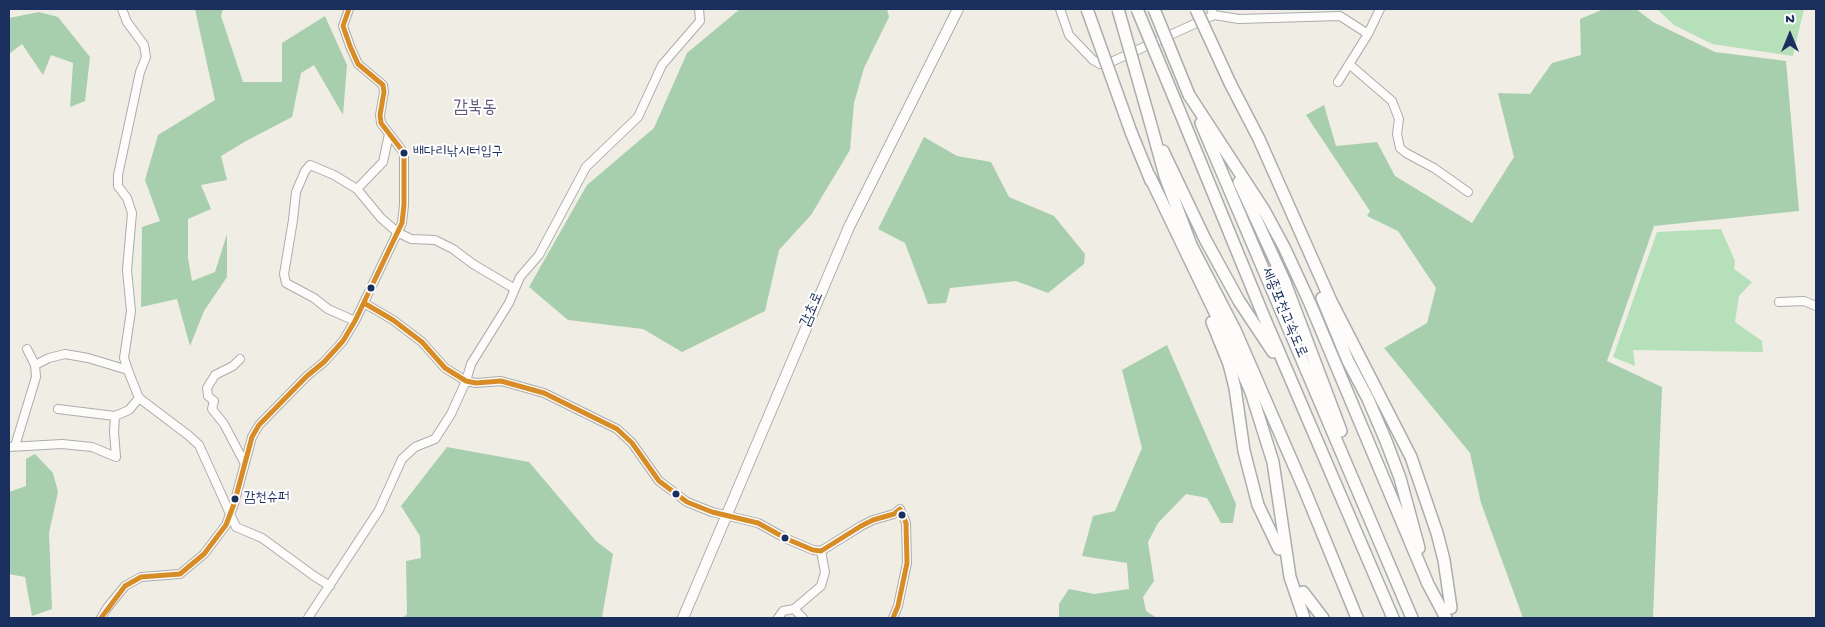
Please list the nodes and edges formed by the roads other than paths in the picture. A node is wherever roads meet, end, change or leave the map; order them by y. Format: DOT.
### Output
graph roads {
  1 [pos="122,9"];
  2 [pos="349,9"];
  3 [pos="699,9"];
  4 [pos="958,9"];
  5 [pos="1060,9"];
  6 [pos="1087,9"];
  7 [pos="1118,9"];
  8 [pos="1137,9"];
  9 [pos="1154,9"];
  10 [pos="1196,9"];
  11 [pos="1380,9"];
  12 [pos="1213,12"];
  13 [pos="1368,34"];
  14 [pos="1350,64"];
  15 [pos="1338,82"];
  16 [pos="1230,83"];
  17 [pos="1190,95"];
  18 [pos="1151,125"];
  19 [pos="389,134"];
  20 [pos="1224,148"];
  21 [pos="1149,175"];
  22 [pos="357,188"];
  23 [pos="1468,192"];
  24 [pos="397,232"];
  25 [pos="515,289"];
  26 [pos="1779,302"];
  27 [pos="364,303"];
  28 [pos="1816,306"];
  29 [pos="356,321"];
  30 [pos="27,349"];
  31 [pos="240,359"];
  32 [pos="35,366"];
  33 [pos="128,370"];
  34 [pos="1288,373"];
  35 [pos="466,381"];
  36 [pos="139,398"];
  37 [pos="58,409"];
  38 [pos="115,416"];
  39 [pos="12,446"];
  40 [pos="244,462"];
  41 [pos="726,515"];
  42 [pos="230,516"];
  43 [pos="1375,529"];
  44 [pos="1279,549"];
  45 [pos="822,551"];
  46 [pos="1428,584"];
  47 [pos="330,586"];
  48 [pos="1303,592"];
  49 [pos="794,609"];
  50 [pos="1449,613"];
  51 [pos="101,618"];
  52 [pos="308,618"];
  53 [pos="683,618"];
  54 [pos="778,618"];
  55 [pos="803,618"];
  56 [pos="893,618"];
  57 [pos="1304,618"];
  58 [pos="1323,618"];
  59 [pos="1357,618"];
  60 [pos="1393,618"];
  61 [pos="1412,618"];
  1 -- 33 [label="street"];
  2 -- 19 [label="street"];
  3 -- 25 [label="street"];
  4 -- 41 [label="main road, 감초로"];
  5 -- 12 [label="street"];
  6 -- 21 [label="highway, bridge"];
  7 -- 18 [label="highway, bridge"];
  8 -- 34 [label="highway, 세종포천고속도로, bridge"];
  9 -- 17 [label="highway, 세종포천고속도로, bridge"];
  10 -- 16 [label="highway, bridge"];
  11 -- 13 [label="street"];
  12 -- 13 [label="street"];
  13 -- 14 [label="street"];
  14 -- 15 [label="street"];
  14 -- 23 [label="street"];
  16 -- 46 [label="highway"];
  16 -- 50 [label="highway"];
  17 -- 20 [label="highway"];
  17 -- 43 [label="highway, 세종포천고속도로"];
  18 -- 34 [label="highway"];
  18 -- 59 [label="highway"];
  19 -- 22 [label="street"];
  19 -- 24 [label="street"];
  20 -- 43 [label="highway"];
  20 -- 46 [label="highway"];
  21 -- 44 [label="highway"];
  21 -- 57 [label="highway"];
  22 -- 24 [label="street"];
  22 -- 29 [label="street"];
  24 -- 25 [label="street"];
  24 -- 27 [label="street"];
  25 -- 35 [label="street"];
  26 -- 28 [label="street"];
  27 -- 29 [label="street"];
  27 -- 35 [label="street"];
  29 -- 40 [label="street"];
  30 -- 32 [label="street"];
  31 -- 40 [label="street"];
  32 -- 33 [label="street"];
  32 -- 39 [label="street"];
  33 -- 36 [label="street"];
  34 -- 60 [label="highway, 세종포천고속도로"];
  35 -- 41 [label="street"];
  35 -- 47 [label="street"];
  36 -- 38 [label="street"];
  36 -- 42 [label="street"];
  37 -- 38 [label="street"];
  38 -- 39 [label="street"];
  40 -- 42 [label="street"];
  41 -- 45 [label="street"];
  41 -- 53 [label="main road, 감초로"];
  42 -- 47 [label="street"];
  42 -- 51 [label="street"];
  43 -- 61 [label="highway, 세종포천고속도로"];
  45 -- 49 [label="street"];
  45 -- 56 [label="street"];
  46 -- 50 [label="highway"];
  47 -- 52 [label="street"];
  48 -- 58 [label="highway"];
  49 -- 54 [label="street"];
  49 -- 55 [label="street"];
}
